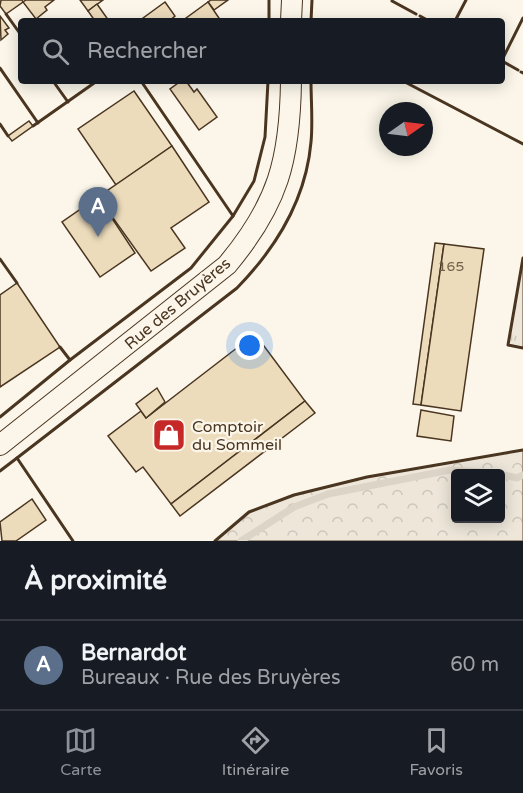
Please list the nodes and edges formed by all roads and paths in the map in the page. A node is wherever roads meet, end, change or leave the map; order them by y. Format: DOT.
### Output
graph roads {
  1 [pos="292,0"];
  2 [pos="291,18"];
  3 [pos="291,84"];
  4 [pos="0,445"];
  1 -- 2 [label="street"];
  3 -- 4 [label="street, Rue des Bruyères"];
}
